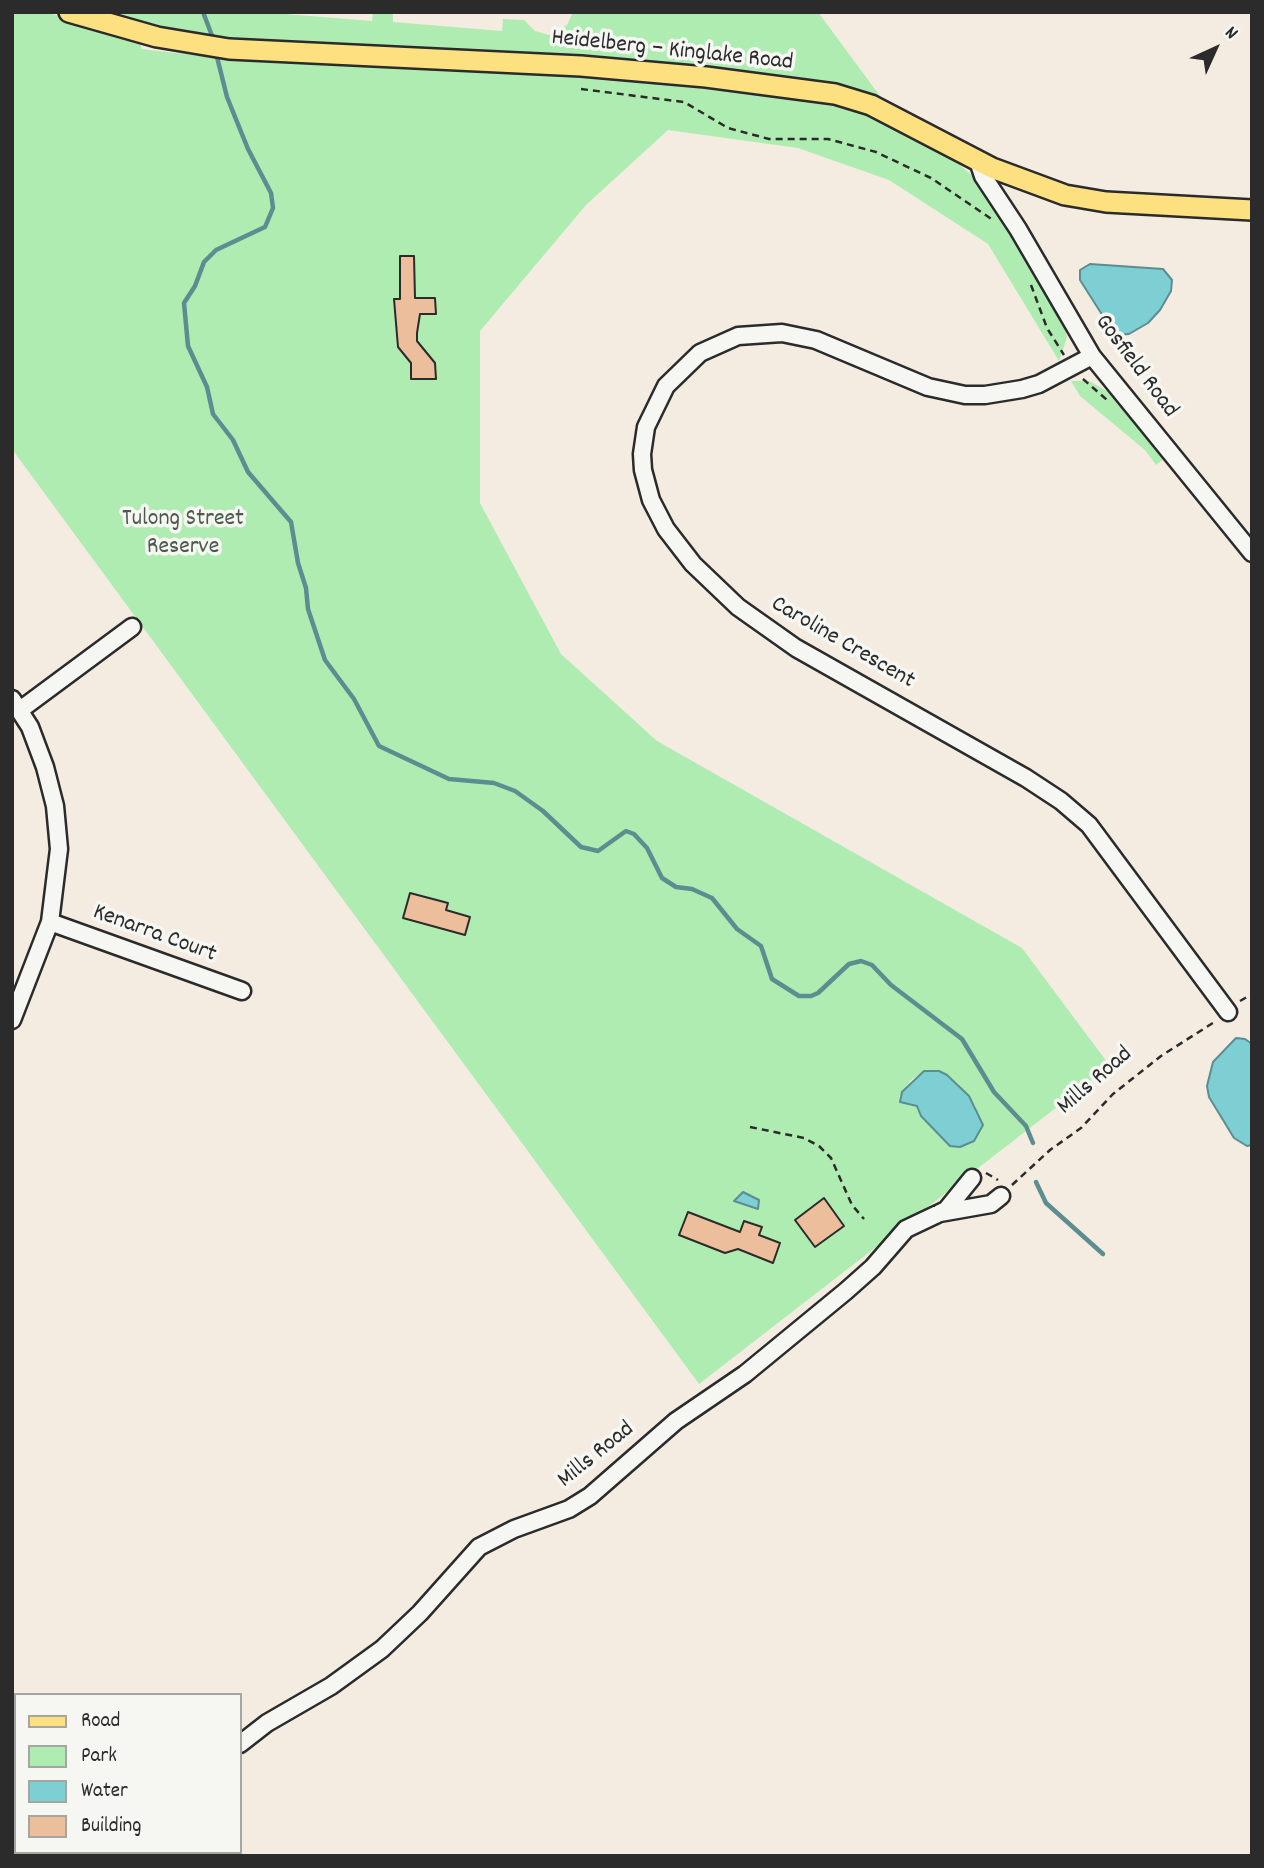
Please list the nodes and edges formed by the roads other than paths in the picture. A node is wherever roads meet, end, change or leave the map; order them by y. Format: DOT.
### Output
graph roads {
  1 [pos="69,12"];
  2 [pos="978,161"];
  3 [pos="1252,211"];
  4 [pos="1092,356"];
  5 [pos="1252,553"];
  6 [pos="132,627"];
  7 [pos="16,704"];
  8 [pos="50,922"];
  9 [pos="243,991"];
  10 [pos="1228,1012"];
  11 [pos="12,1020"];
  12 [pos="972,1178"];
  13 [pos="1000,1196"];
  14 [pos="940,1213"];
  15 [pos="242,1742"];
  1 -- 2 [label="main road, Heidelberg – Kinglake Road"];
  2 -- 3 [label="main road, Heidelberg – Kinglake Road"];
  2 -- 4 [label="street, Gosfield Road"];
  4 -- 5 [label="street, Gosfield Road"];
  4 -- 10 [label="street, Caroline Crescent"];
  6 -- 7 [label="street"];
  7 -- 8 [label="street"];
  8 -- 9 [label="street, Kenarra Court"];
  8 -- 11 [label="street"];
  12 -- 14 [label="street, Mills Road"];
  13 -- 14 [label="street, Mills Road"];
  14 -- 15 [label="street, Mills Road"];
}
